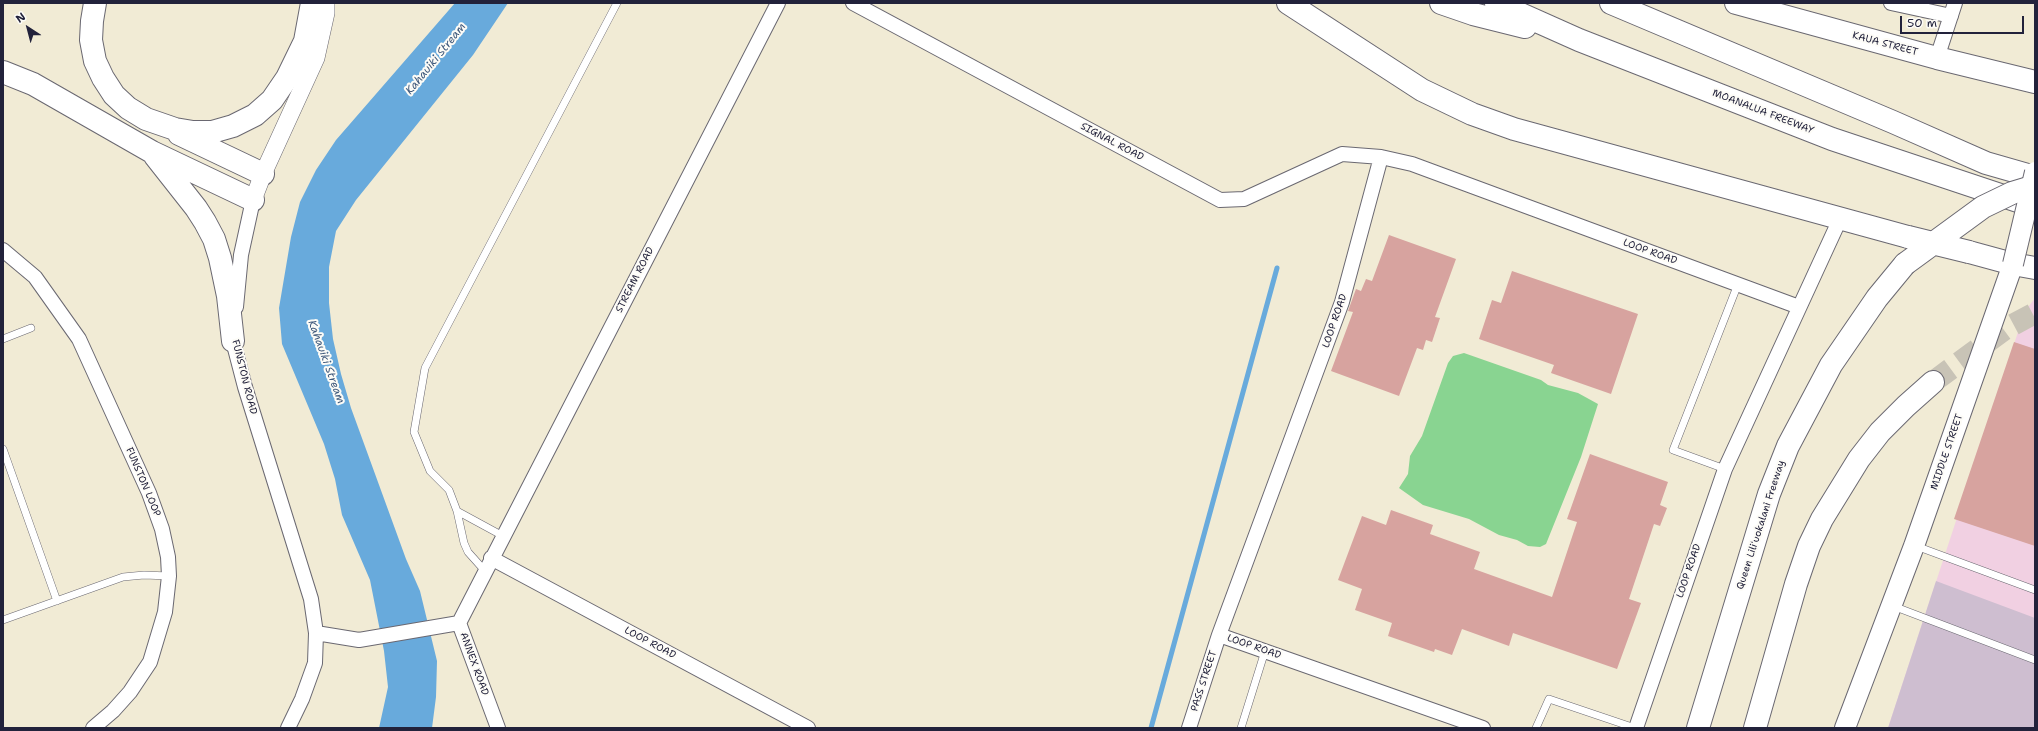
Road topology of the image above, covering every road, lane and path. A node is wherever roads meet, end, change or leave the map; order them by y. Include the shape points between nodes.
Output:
1 (95, 3) edge
2 (312, 3) edge
3 (326, 3) edge
4 (617, 3) edge
5 (778, 3) edge
6 (852, 3) edge
7 (1288, 3) edge
8 (1441, 3) edge
9 (1496, 3) edge
10 (1611, 3) edge
11 (1736, 3) edge
12 (1891, 3) edge
13 (1953, 9) edge
14 (1579, 40) junction
15 (1937, 58) junction
16 (3, 72) edge
17 (2035, 82) edge
18 (146, 119) junction
19 (152, 152) junction
20 (1381, 156) junction
21 (2035, 172) edge
22 (263, 174) junction
23 (2035, 177) edge
24 (2035, 186) edge
25 (253, 200) junction
26 (2035, 207) edge
27 (1840, 219) junction
28 (3, 250) edge
29 (2013, 264) junction
30 (2035, 268) edge
31 (1738, 284) junction
32 (1799, 307) junction
33 (31, 328) dead end
34 (3, 338) edge
35 (233, 341) junction
36 (1933, 382) tunnel mouth
37 (3, 450) edge
38 (1724, 469) junction
39 (457, 512) junction
40 (503, 536) junction
41 (1914, 546) junction
42 (492, 558) junction
43 (485, 571) junction
44 (169, 576) junction
45 (2035, 590) edge
46 (57, 601) junction
47 (1891, 605) junction
48 (3, 620) edge
49 (458, 623) junction
50 (316, 633) junction
51 (1219, 635) junction
52 (1265, 651) junction
53 (2035, 660) edge
54 (93, 728) edge
55 (288, 728) edge
56 (498, 728) edge
57 (808, 728) edge
58 (1189, 728) edge
59 (1241, 728) edge
60 (1483, 728) edge
61 (1536, 728) edge
62 (1635, 728) edge
63 (1698, 728) edge
64 (1755, 728) edge
65 (1845, 728) edge

1 - 18 main road via 91,40 102,78 114,95
2 - 18 main road via 305,41 287,78 272,100 255,115 233,126 212,132 175,129
3 - 22 street, FUNSTON ROAD via 316,58
4 - 39 lane via 425,368 414,432 430,471 446,485
5 - 40 street, STREAM ROAD
6 - 20 street, SIGNAL ROAD via 1220,200 1244,199 1342,154
7 - 27 main road via 1422,90 1472,114 1514,129
8 - 14 main road via 1473,14
9 - 14 main road, MOANALUA FREEWAY
10 - 23 main road via 1986,163
11 - 15 main road, KAUA STREET
12 - 13 street
13 - 15 street
14 - 26 main road, MOANALUA FREEWAY via 1832,139
15 - 17 main road, KAUA STREET
16 - 19 main road via 33,84
18 - 22 main road
19 - 25 main road
19 - 35 main road via 196,208 214,240 228,296
20 - 31 street, LOOP ROAD via 1412,164
20 - 51 street, LOOP ROAD via 1342,302
21 - 29 main road, MIDDLE STREET, bridge
22 - 25 street, FUNSTON ROAD
24 - 63 main road, Queen Liliʻuokalani Freeway, bridge via 2012,193 1983,207 1906,264 1877,298 1831,365 1788,446 1769,494
25 - 35 street, FUNSTON ROAD via 241,255
27 - 29 main road, bridge
27 - 32 street, LOOP ROAD
28 - 44 street, FUNSTON LOOP via 35,278 79,339 158,517 168,557
29 - 30 main road
29 - 41 main road, MIDDLE STREET
31 - 32 street, LOOP ROAD
31 - 38 lane via 1673,450
32 - 38 street, LOOP ROAD
33 - 34 lane
35 - 50 street, FUNSTON ROAD via 311,599
36 - 64 main road via 1880,432 1859,459 1822,519 1809,546 1796,584
37 - 46 lane
38 - 62 street, LOOP ROAD
39 - 40 lane
39 - 43 lane via 468,552
40 - 42 street, STREAM ROAD
41 - 45 lane
41 - 47 main road, MIDDLE STREET
42 - 43 street, ANNEX ROAD
42 - 57 street, LOOP ROAD
43 - 49 street, ANNEX ROAD
44 - 46 lane via 123,577
44 - 54 street, FUNSTON LOOP via 165,612 150,662 113,711
46 - 48 lane
47 - 53 lane
47 - 65 main road, MIDDLE STREET
49 - 50 street via 365,639
49 - 56 street, ANNEX ROAD
50 - 55 street, FUNSTON ROAD via 315,663
51 - 52 street, LOOP ROAD
51 - 58 street, PASS STREET
52 - 59 lane
52 - 60 street, LOOP ROAD
61 - 62 lane via 1548,699

